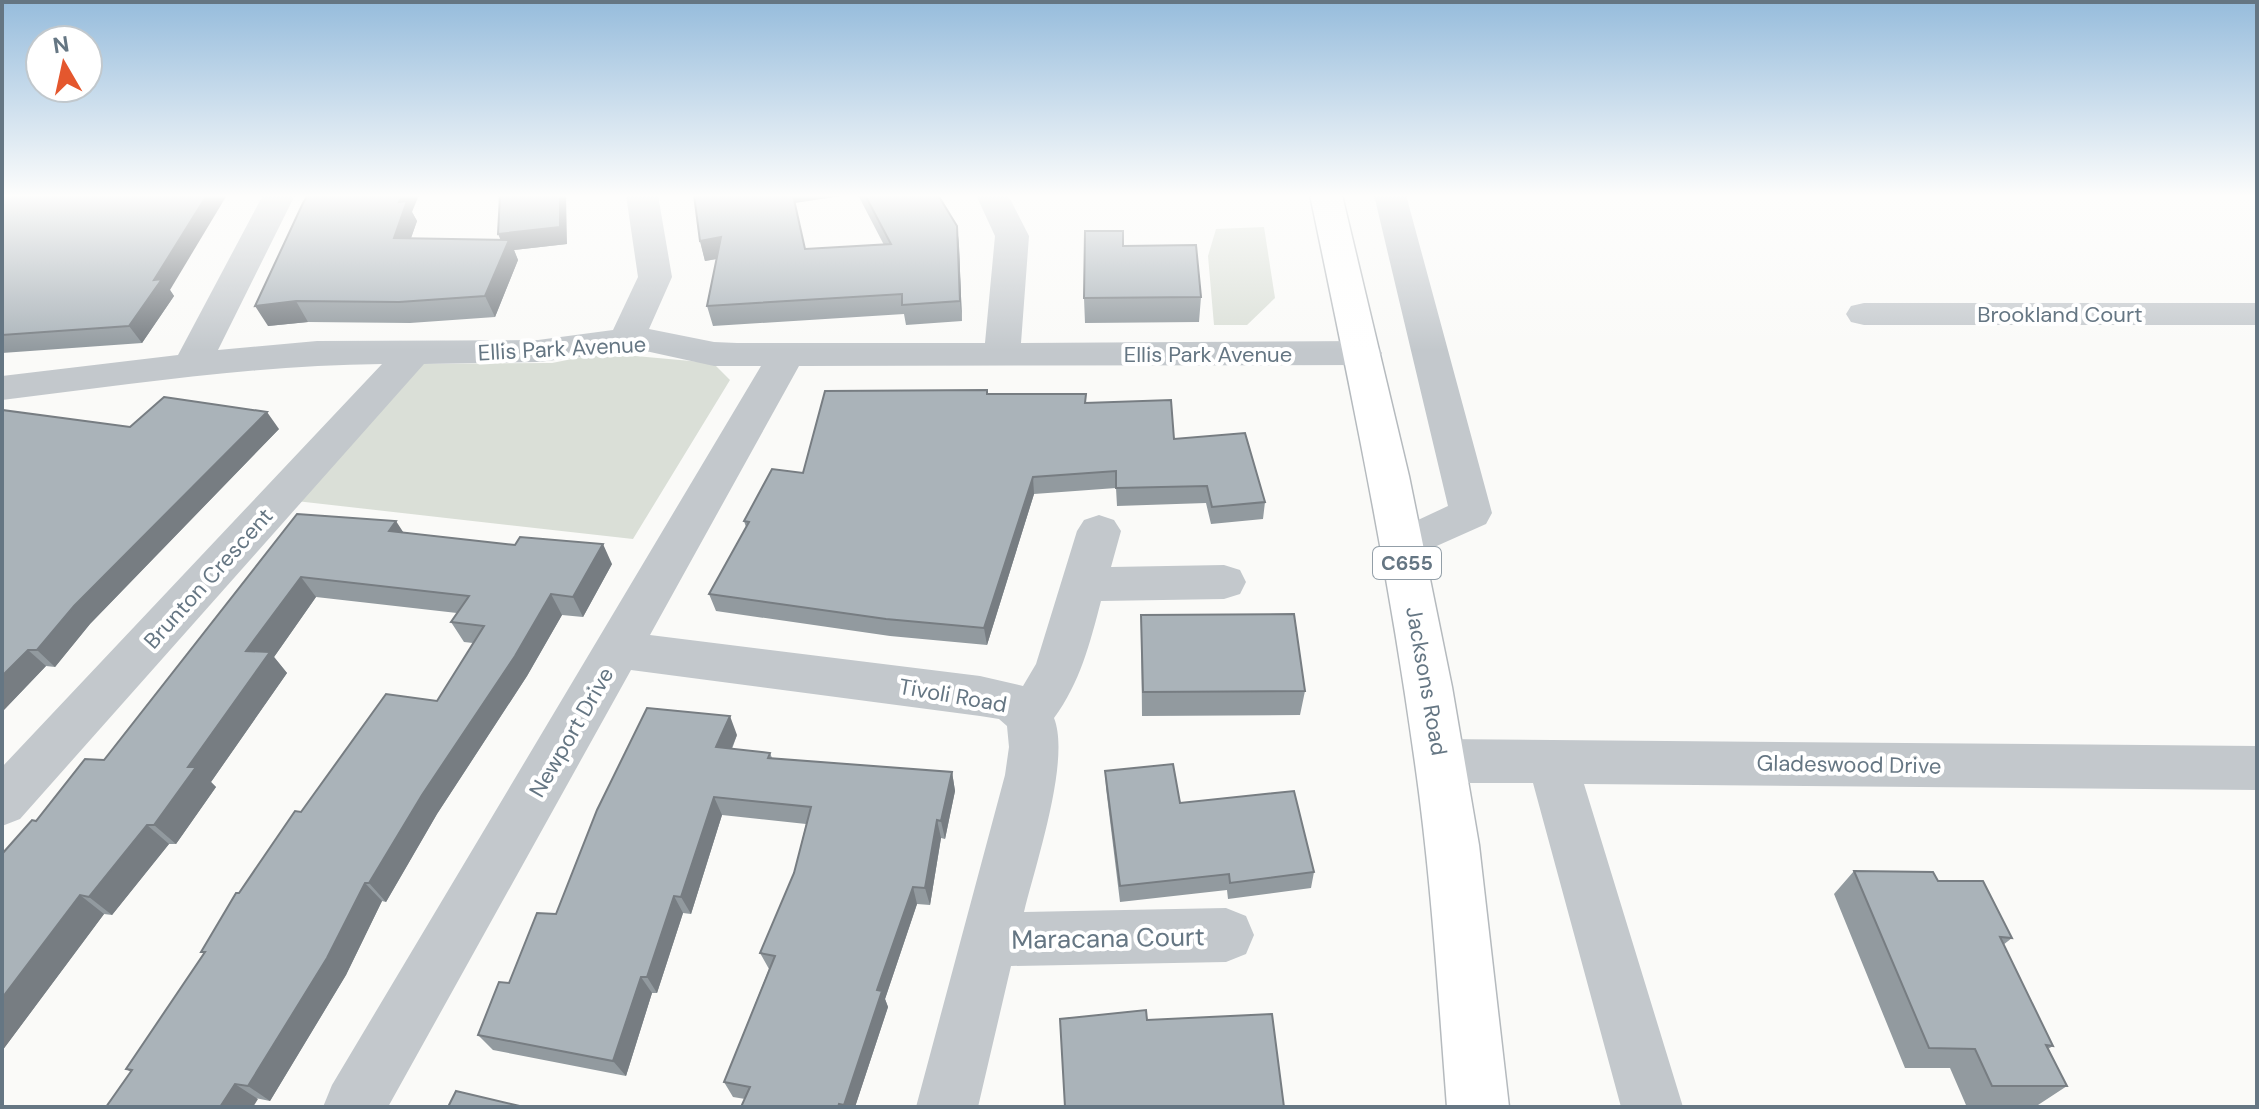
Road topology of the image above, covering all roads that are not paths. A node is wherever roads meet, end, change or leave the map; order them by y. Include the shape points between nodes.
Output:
1 (252, 247) edge
2 (650, 247) edge
3 (1011, 247) edge
4 (1338, 247) edge
5 (1403, 247) edge
6 (1864, 314) dead end
7 (2257, 314) edge
8 (626, 340) junction
9 (413, 353) junction
10 (1363, 353) junction
11 (1002, 355) junction
12 (786, 356) junction
13 (192, 364) junction
14 (2, 388) edge
15 (1099, 531) dead end
16 (1403, 545) junction
17 (1224, 582) dead end
18 (1084, 584) junction
19 (618, 650) junction
20 (1027, 717) junction
21 (1440, 761) junction
22 (1552, 761) junction
23 (2257, 768) edge
24 (2, 803) edge
25 (1226, 935) dead end
26 (1462, 935) junction
27 (989, 940) junction
28 (354, 1107) edge
29 (947, 1107) edge
30 (1478, 1107) edge
31 (1504, 1107) edge
32 (1652, 1107) edge

1 - 13 street
2 - 8 street via 655,277
3 - 11 street
4 - 10 main road, Jacksons Road / C655
5 - 16 street via 1471,513
6 - 7 street, Brookland Court
8 - 9 street, Ellis Park Avenue via 538,351
8 - 12 street, Ellis Park Avenue via 714,354
9 - 13 street, Ellis Park Avenue via 317,353
9 - 24 street, Brunton Crescent
10 - 11 street, Ellis Park Avenue
10 - 16 main road, Jacksons Road / C655
11 - 12 street, Ellis Park Avenue
12 - 19 street, Newport Drive
13 - 14 street, Ellis Park Avenue
15 - 18 street
16 - 21 main road, Jacksons Road / C655
17 - 18 street
18 - 20 street via 1060,664
19 - 20 street, Tivoli Road via 980,696 1017,705
19 - 28 street, Newport Drive
20 - 27 street, Tivoli Road via 1036,741 1033,764
21 - 22 street, Gladeswood Drive
21 - 26 main road, Jacksons Road / C655
22 - 23 street, Gladeswood Drive
22 - 32 street
25 - 27 street, Maracana Court
26 - 30 main road, Jacksons Road / C655
26 - 31 main road, Jacksons Road / C655
27 - 29 street, Tivoli Road

